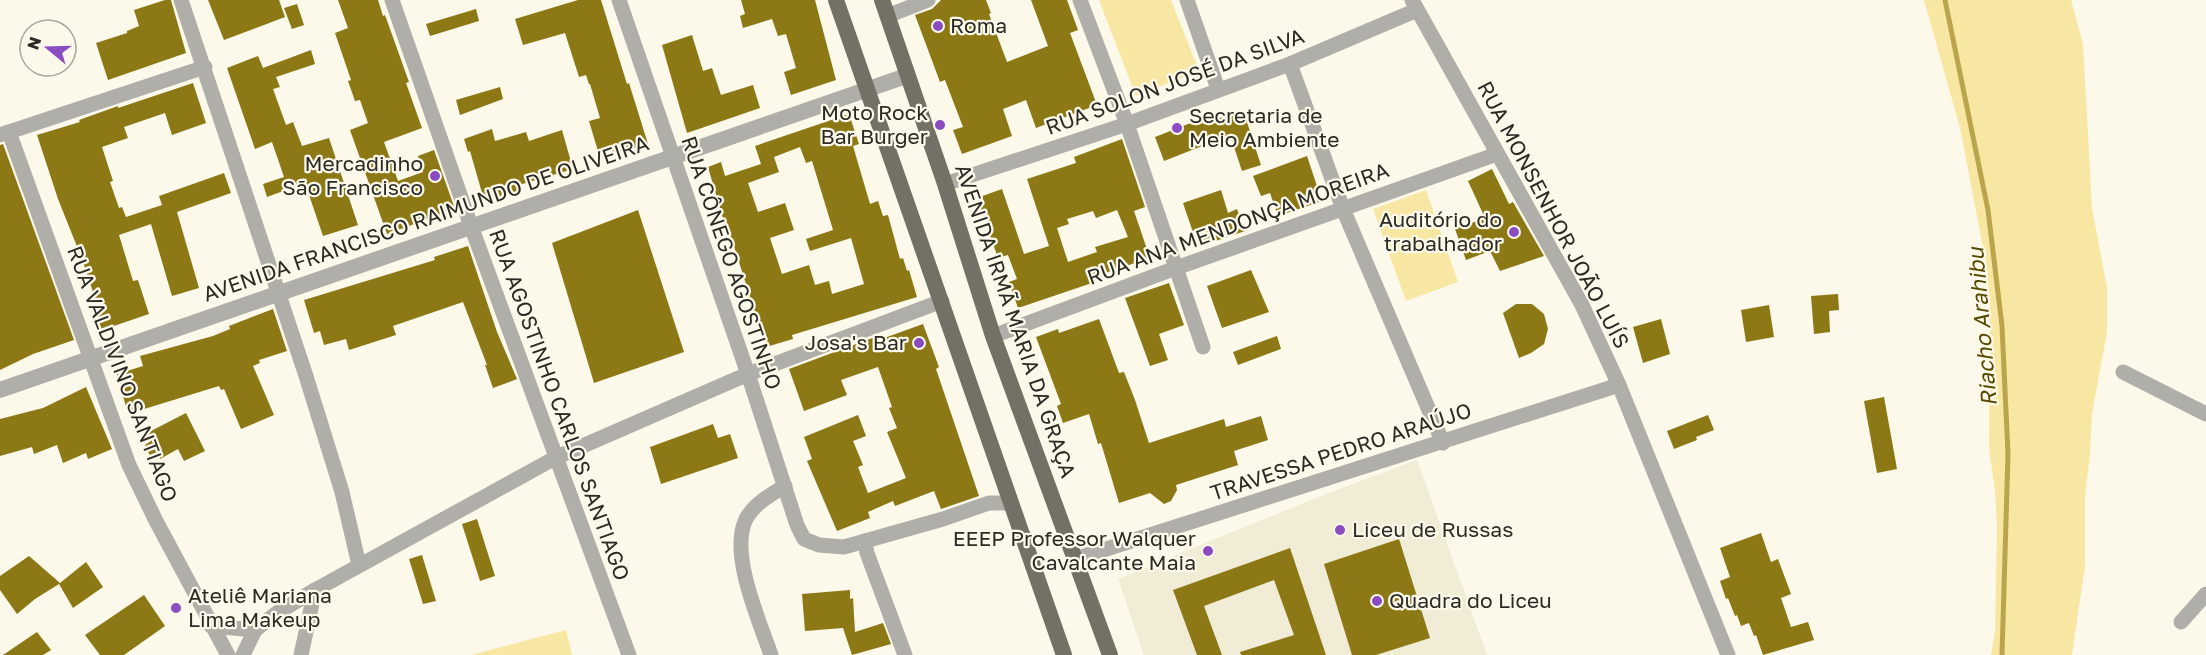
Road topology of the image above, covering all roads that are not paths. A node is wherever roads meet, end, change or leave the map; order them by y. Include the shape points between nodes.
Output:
1 (181, 0) edge
2 (392, 0) edge
3 (619, 0) edge
4 (836, 0) edge
5 (928, 0) edge
6 (1080, 0) edge
7 (1187, 0) edge
8 (1415, 5) edge
9 (884, 8) edge
10 (1290, 64) junction
11 (204, 67) junction
12 (906, 76) junction
13 (1218, 89) junction
14 (867, 90) junction
15 (1127, 124) junction
16 (5, 134) edge
17 (1497, 154) junction
18 (673, 157) junction
19 (945, 184) junction
20 (1343, 209) junction
21 (471, 226) junction
22 (1176, 268) junction
23 (280, 294) junction
24 (942, 301) junction
25 (993, 336) junction
26 (1203, 347) dead end
27 (92, 359) junction
28 (2123, 372) dead end
29 (748, 374) junction
30 (1619, 385) junction
31 (0, 390) edge
32 (2206, 414) edge
33 (1443, 443) junction
34 (555, 459) junction
35 (785, 486) junction
36 (1011, 503) junction
37 (865, 541) junction
38 (1075, 559) junction
39 (359, 565) junction
40 (315, 590) junction
41 (2206, 594) edge
42 (2181, 622) dead end
43 (211, 626) junction
44 (255, 630) junction
45 (228, 655) edge
46 (243, 655) edge
47 (301, 655) edge
48 (629, 655) edge
49 (771, 655) edge
50 (905, 655) edge
51 (1064, 655) edge
52 (1110, 655) edge
53 (1728, 655) edge

1 - 11 street
2 - 21 street, RUA AGOSTINHO CARLOS SANTIAGO
3 - 18 street, RUA CÔNEGO AGOSTINHO
4 - 14 main road
5 - 9 street
6 - 15 street
7 - 13 street
8 - 10 street, RUA SOLON JOSÉ DA SILVA
8 - 17 street, RUA MONSENHOR JOÃO LUÍS
9 - 12 main road, AVENIDA IRMÃ MARIA DA GRAÇA
10 - 13 street, RUA SOLON JOSÉ DA SILVA
10 - 20 street
11 - 16 street
11 - 23 street
12 - 14 street, AVENIDA FRANCISCO RAIMUNDO DE OLIVEIRA
12 - 19 main road, AVENIDA IRMÃ MARIA DA GRAÇA
13 - 15 street, RUA SOLON JOSÉ DA SILVA
14 - 18 street, AVENIDA FRANCISCO RAIMUNDO DE OLIVEIRA
14 - 24 main road
15 - 19 street, RUA SOLON JOSÉ DA SILVA
15 - 22 street
16 - 27 street, RUA VALDIVINO SANTIAGO
17 - 20 street, RUA ANA MENDONÇA MOREIRA
17 - 30 street, RUA MONSENHOR JOÃO LUÍS via 1582,305
18 - 21 street, AVENIDA FRANCISCO RAIMUNDO DE OLIVEIRA
18 - 29 street, RUA CÔNEGO AGOSTINHO
19 - 25 main road, AVENIDA IRMÃ MARIA DA GRAÇA
20 - 22 street, RUA ANA MENDONÇA MOREIRA
20 - 33 street
21 - 23 street, AVENIDA FRANCISCO RAIMUNDO DE OLIVEIRA
21 - 34 street, RUA AGOSTINHO CARLOS SANTIAGO
22 - 25 street, RUA ANA MENDONÇA MOREIRA
22 - 26 street
23 - 27 street, AVENIDA FRANCISCO RAIMUNDO DE OLIVEIRA
23 - 39 street via 342,492
24 - 29 street
24 - 36 main road
25 - 38 main road, AVENIDA IRMÃ MARIA DA GRAÇA
27 - 31 street, AVENIDA FRANCISCO RAIMUNDO DE OLIVEIRA
27 - 43 street, RUA VALDIVINO SANTIAGO via 129,465
28 - 32 street
29 - 34 street
29 - 35 street, RUA CÔNEGO AGOSTINHO
30 - 33 street, TRAVESSA PEDRO ARAÚJO
30 - 53 street, RUA MONSENHOR JOÃO LUÍS
33 - 38 street, TRAVESSA PEDRO ARAÚJO
34 - 39 street
34 - 48 street, RUA AGOSTINHO CARLOS SANTIAGO
35 - 37 street, RUA CÔNEGO AGOSTINHO via 804,539 844,547
35 - 49 street via 758,503 746,520 741,539 742,567
36 - 37 street via 989,503
36 - 51 main road
37 - 50 street
38 - 52 main road, AVENIDA IRMÃ MARIA DA GRAÇA
39 - 40 street
40 - 44 street
40 - 47 street
41 - 42 street
43 - 44 street
43 - 45 street, RUA VALDIVINO SANTIAGO
44 - 46 street

